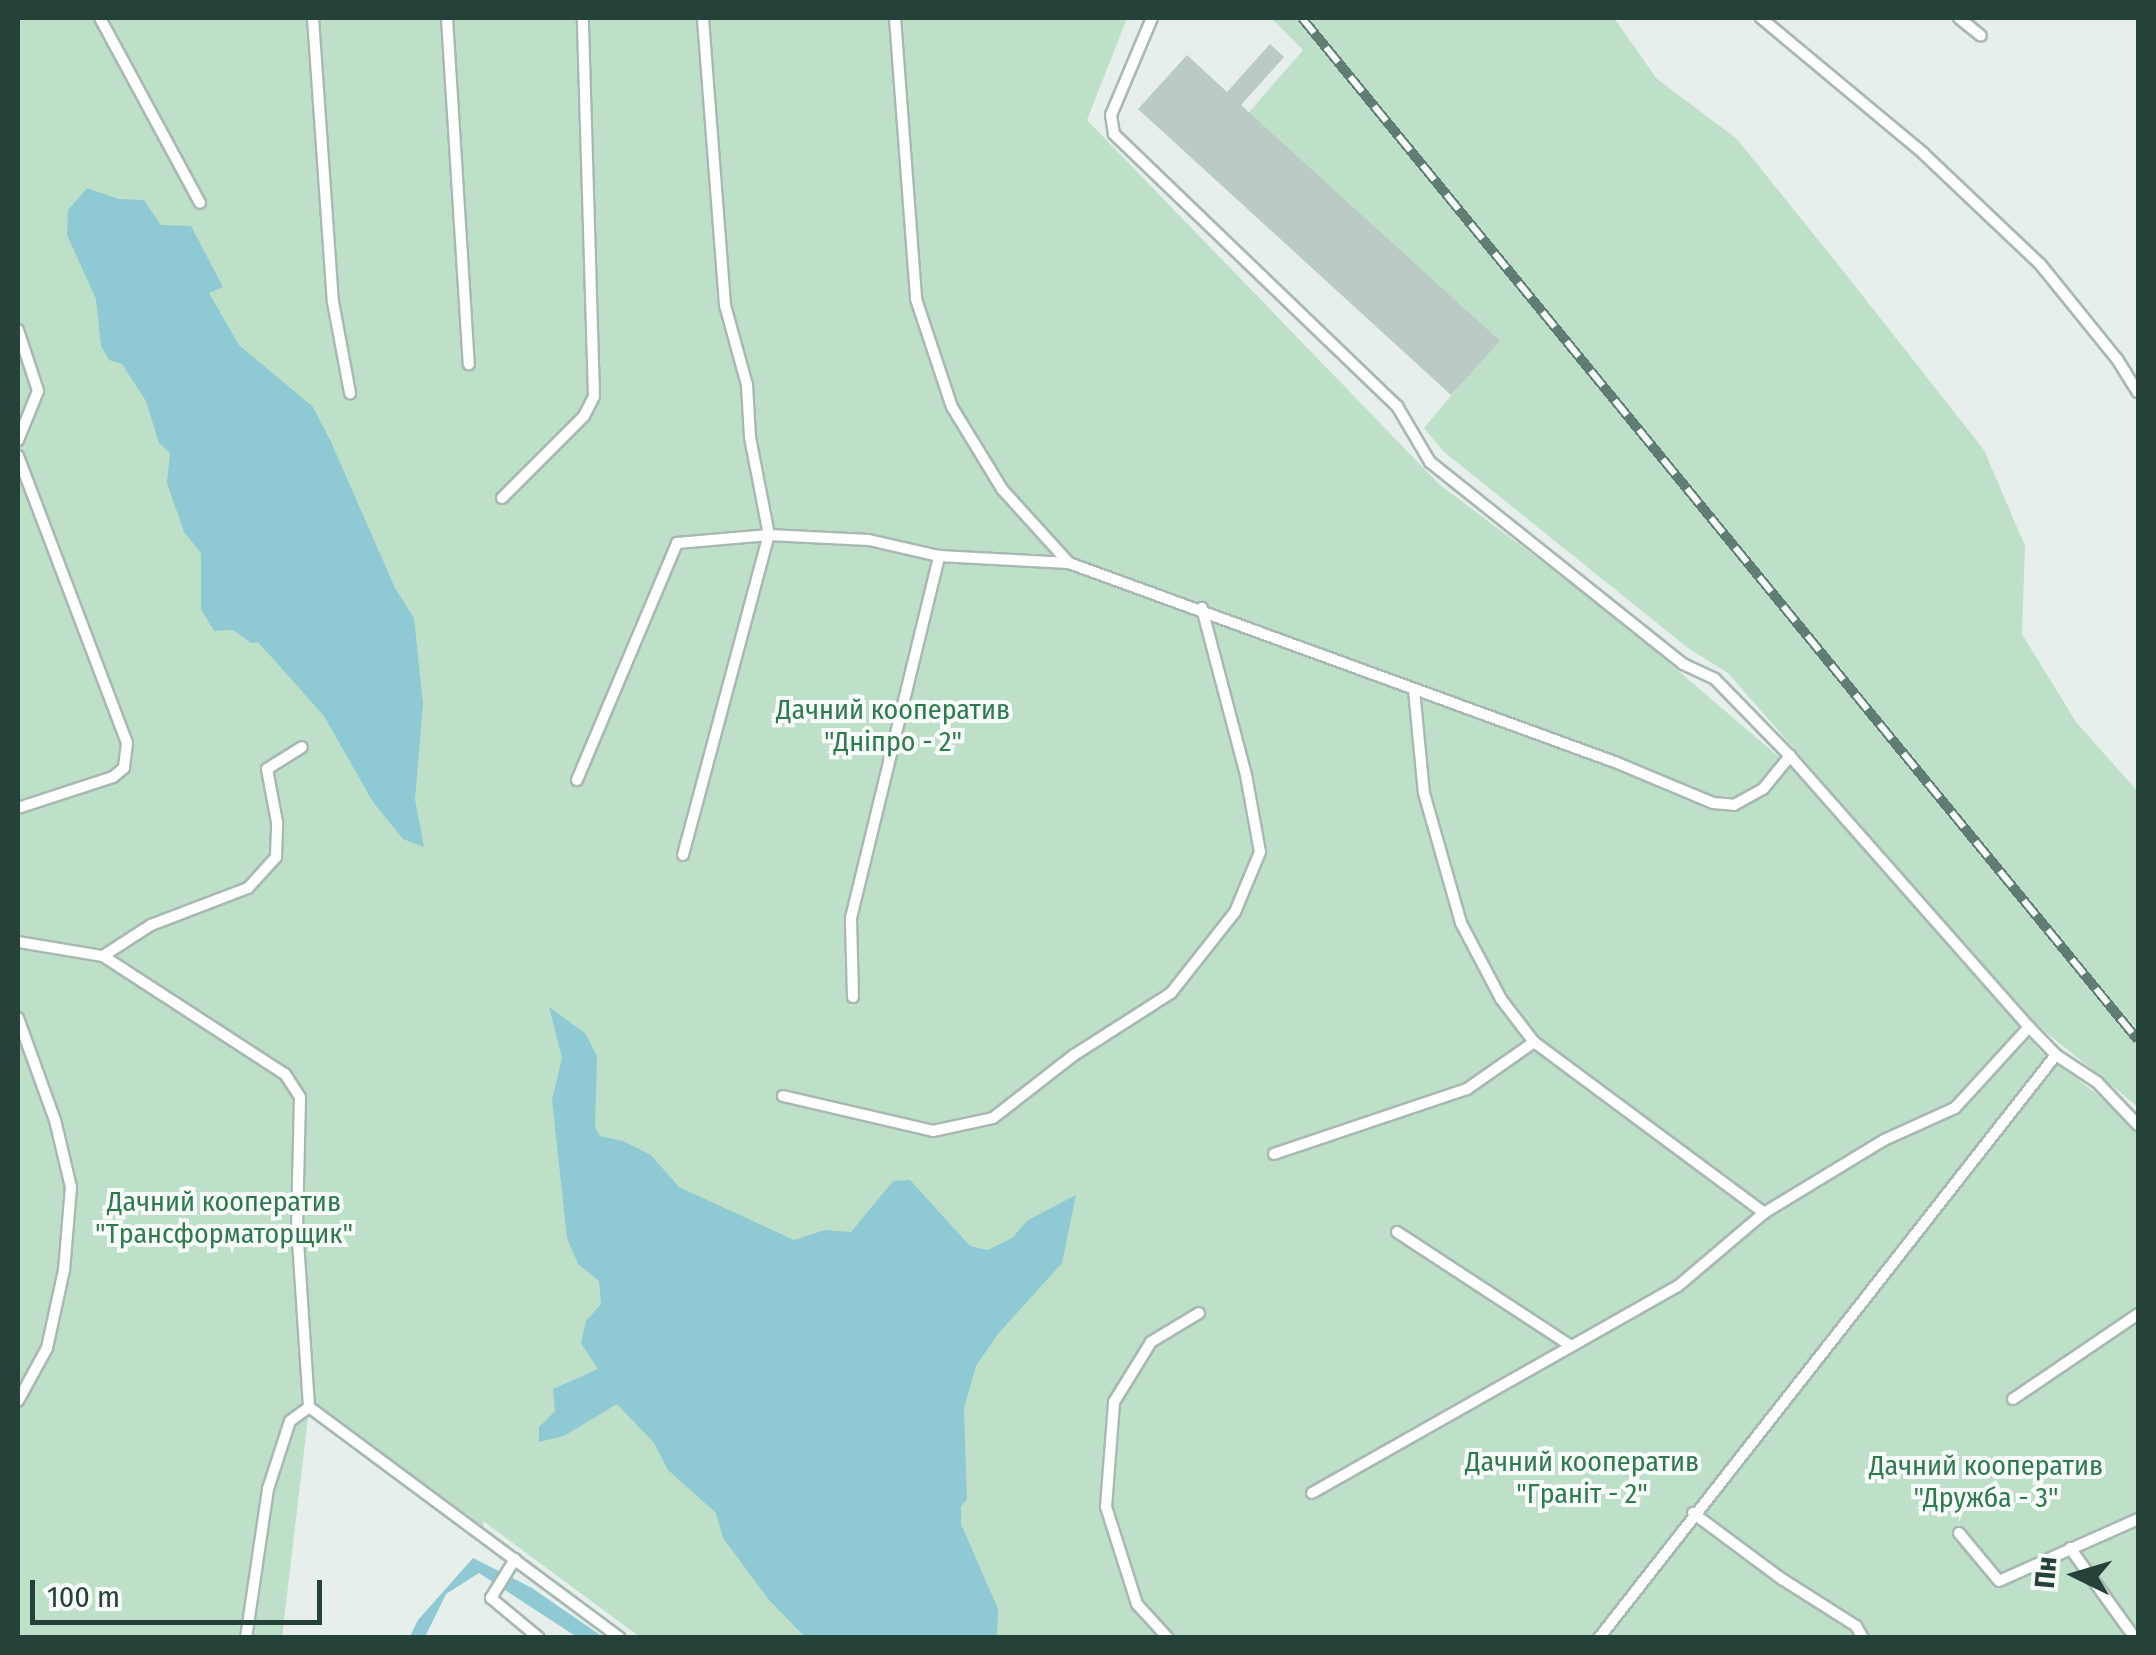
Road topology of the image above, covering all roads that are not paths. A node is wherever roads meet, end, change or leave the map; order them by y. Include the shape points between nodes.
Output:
1 (100, 18) edge
2 (313, 18) edge
3 (447, 18) edge
4 (583, 18) edge
5 (703, 18) edge
6 (895, 18) edge
7 (1152, 18) edge
8 (1761, 18) edge
9 (1959, 18) edge
10 (1981, 36) dead end
11 (200, 203) dead end
12 (18, 330) edge
13 (470, 364) dead end
14 (2138, 392) edge
15 (350, 393) dead end
16 (18, 440) edge
17 (18, 456) edge
18 (502, 498) dead end
19 (770, 534) junction
20 (939, 556) junction
21 (1069, 564) junction
22 (1202, 608) junction
23 (1414, 690) junction
24 (302, 747) dead end
25 (1790, 756) junction
26 (576, 780) dead end
27 (18, 808) edge
28 (684, 856) dead end
29 (18, 942) edge
30 (102, 956) junction
31 (853, 997) dead end
32 (18, 1018) edge
33 (2028, 1027) junction
34 (1534, 1042) junction
35 (2056, 1055) junction
36 (782, 1096) dead end
37 (2138, 1125) edge
38 (1274, 1154) dead end
39 (1764, 1213) junction
40 (1398, 1232) dead end
41 (1199, 1313) dead end
42 (2138, 1314) edge
43 (1570, 1346) junction
44 (2013, 1399) dead end
45 (18, 1401) edge
46 (309, 1408) junction
47 (1312, 1493) dead end
48 (1693, 1513) junction
49 (2138, 1519) edge
50 (1959, 1534) dead end
51 (2070, 1548) junction
52 (515, 1559) junction
53 (1603, 1636) edge
54 (246, 1638) edge
55 (539, 1638) edge
56 (620, 1638) edge
57 (1168, 1638) edge
58 (1863, 1638) edge
59 (2135, 1638) edge

1 - 11 lane
2 - 15 lane via 331,284
3 - 13 lane
4 - 18 lane via 594,396 584,416
5 - 19 lane via 724,305 747,384 750,438
6 - 21 lane via 916,299 952,407 1002,489
7 - 25 lane via 1111,115 1114,134 1397,406 1430,462 1683,664 1715,678
8 - 14 lane via 1924,154 2040,264
9 - 10 lane
12 - 16 lane via 38,391
17 - 27 lane via 127,742 124,768 113,778
19 - 20 lane via 869,540
19 - 26 lane via 677,544
19 - 28 lane
20 - 21 lane
20 - 31 lane via 852,918
21 - 22 lane
22 - 23 lane
22 - 36 lane via 1260,852 1235,912 1172,993 1074,1055 993,1118 933,1130
23 - 25 lane via 1714,803 1734,805 1763,789
23 - 34 lane via 1424,794 1461,924 1501,1000
24 - 30 lane via 266,768 276,856 248,888 152,925
25 - 33 lane
29 - 30 lane
30 - 46 lane via 285,1074 300,1098 296,1226
32 - 45 lane via 71,1187 64,1270 47,1348
33 - 35 lane
33 - 39 lane via 1955,1108 1884,1140
34 - 38 lane via 1467,1088
34 - 39 lane
35 - 37 lane via 2097,1082
35 - 48 lane
39 - 43 lane via 1678,1286
40 - 43 lane
41 - 57 lane via 1151,1342 1114,1402 1106,1508 1136,1604
42 - 44 lane
43 - 47 lane
46 - 52 lane
46 - 54 lane via 290,1421 268,1489
48 - 53 lane
48 - 58 lane via 1856,1626
49 - 51 lane
50 - 51 lane via 1999,1581
51 - 59 lane
52 - 55 lane via 491,1598
52 - 56 lane

